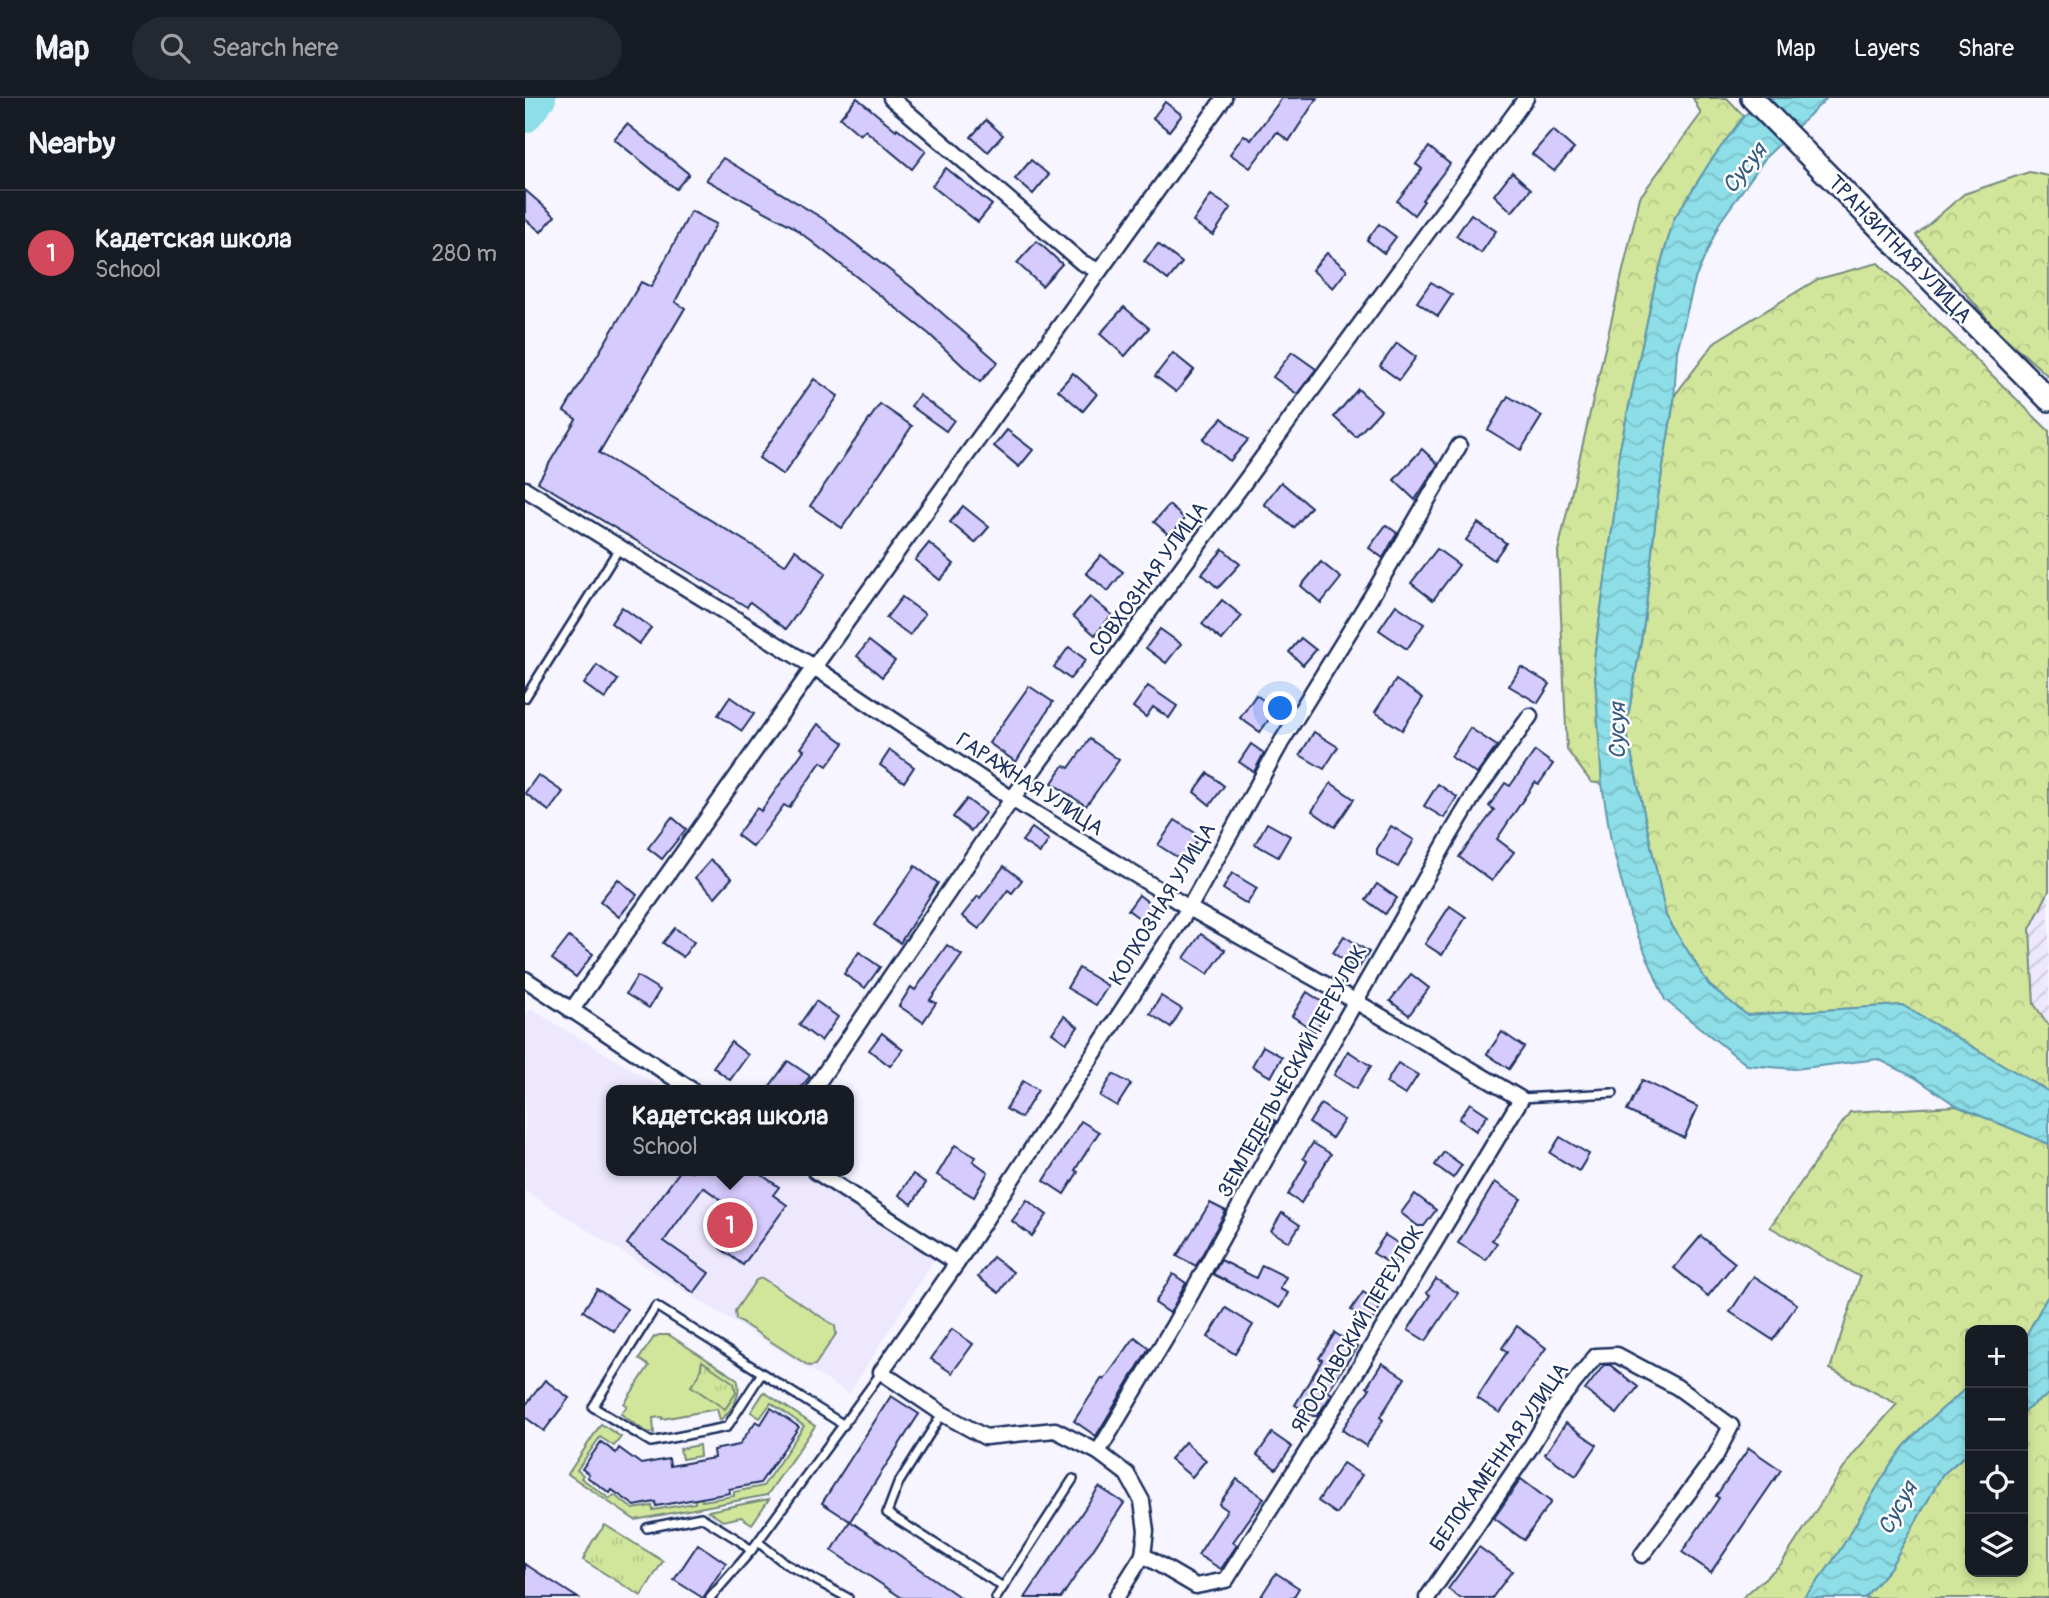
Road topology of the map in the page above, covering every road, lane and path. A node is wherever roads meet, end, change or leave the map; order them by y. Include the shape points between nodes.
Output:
1 (891, 98) edge
2 (1224, 98) edge
3 (1526, 98) edge
4 (1752, 98) edge
5 (1099, 271) junction
6 (2049, 400) edge
7 (1459, 446) dead end
8 (525, 489) edge
9 (620, 547) junction
10 (814, 667) junction
11 (525, 698) edge
12 (1530, 716) dead end
13 (1012, 799) junction
14 (1189, 908) junction
15 (526, 983) edge
16 (1355, 1001) junction
17 (571, 1011) junction
18 (684, 1085) edge
19 (816, 1085) edge
20 (1613, 1093) dead end
21 (1521, 1098) junction
22 (823, 1176) edge
23 (957, 1263) junction
24 (881, 1372) junction
25 (762, 1373) junction
26 (943, 1413) junction
27 (844, 1425) junction
28 (1098, 1452) junction
29 (1073, 1479) dead end
30 (647, 1528) dead end
31 (758, 1542) junction
32 (751, 1552) junction
33 (1143, 1555) junction
34 (1642, 1555) dead end
35 (1003, 1587) junction
36 (711, 1598) edge
37 (848, 1598) edge
38 (996, 1598) edge
39 (1116, 1598) edge
40 (1427, 1598) edge

1 - 5 street via 1081,262
2 - 5 street
3 - 13 street, СОВХОЗНАЯ УЛИЦА
4 - 6 main road, ТРАНЗИТНАЯ УЛИЦА
5 - 10 street
7 - 14 street, КОЛХОЗНАЯ УЛИЦА via 1282,741
8 - 9 street, ГАРАЖНАЯ УЛИЦА
9 - 10 street, ГАРАЖНАЯ УЛИЦА
9 - 11 lane
10 - 13 street, ГАРАЖНАЯ УЛИЦА
10 - 17 street
12 - 16 street, ЗЕМЛЕДЕЛЬЧЕСКИЙ ПЕРЕУЛОК via 1474,795
13 - 14 street, ГАРАЖНАЯ УЛИЦА
13 - 19 street, СОВХОЗНАЯ УЛИЦА
14 - 16 street, ГАРАЖНАЯ УЛИЦА
14 - 23 street, КОЛХОЗНАЯ УЛИЦА
15 - 17 street
16 - 21 street, ГАРАЖНАЯ УЛИЦА
16 - 28 street, ЗЕМЛЕДЕЛЬЧЕСКИЙ ПЕРЕУЛОК
17 - 18 street
20 - 21 lane
21 - 33 street, ЯРОСЛАВСКИЙ ПЕРЕУЛОК via 1226,1580 1196,1586
22 - 23 street
23 - 24 street, КОЛХОЗНАЯ УЛИЦА
24 - 26 street
24 - 27 lane
25 - 25 lane via 656,1306 593,1407 651,1442 727,1427
25 - 27 lane
26 - 28 street via 985,1437 1055,1430
26 - 35 lane via 898,1484 887,1513
27 - 31 lane
28 - 33 street via 1127,1474 1142,1501
29 - 35 lane
30 - 32 lane via 701,1517
31 - 32 lane
31 - 37 lane via 786,1564
32 - 36 lane
33 - 39 street
34 - 40 street, БЕЛОКАМЕННАЯ УЛИЦА via 1715,1457 1731,1426 1677,1387 1617,1355 1596,1356 1555,1406
35 - 38 lane

